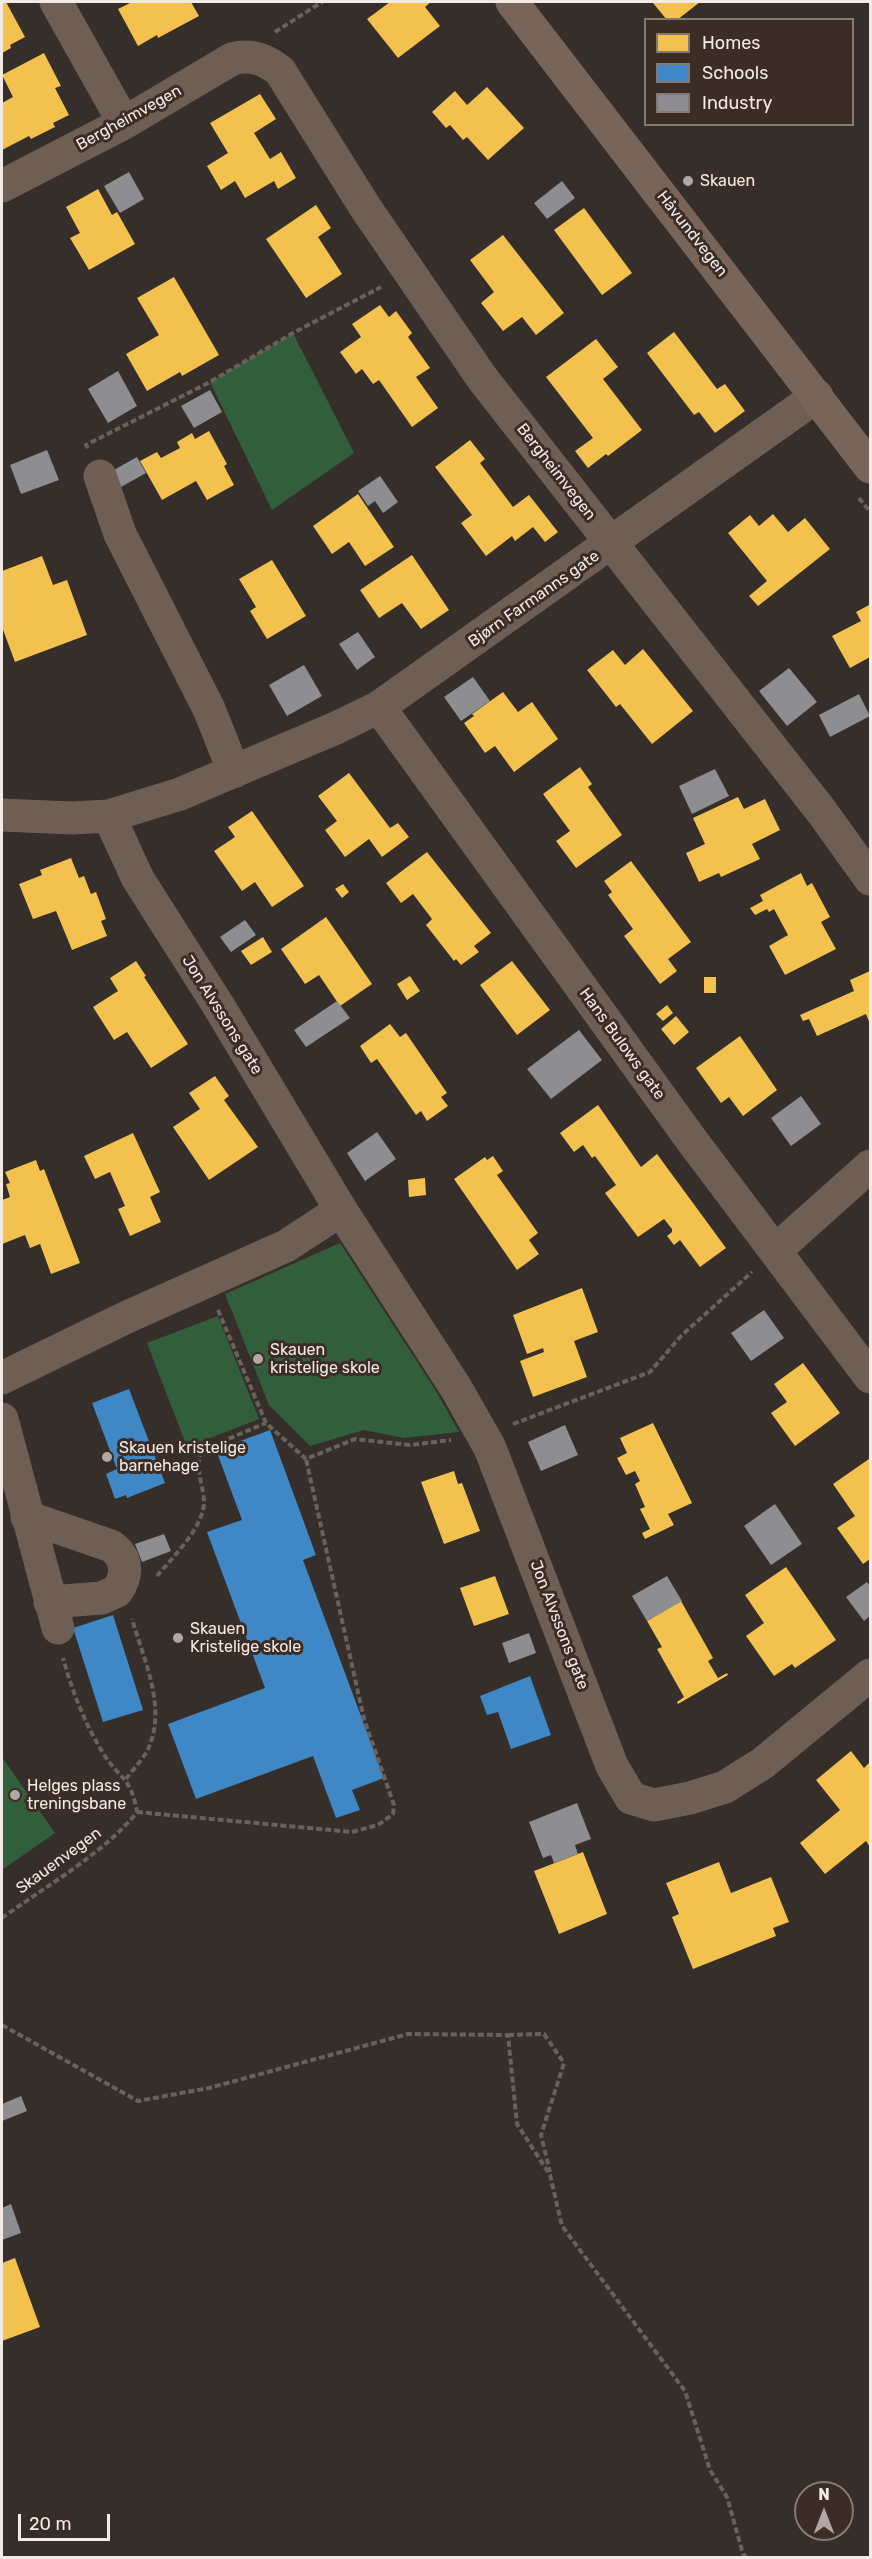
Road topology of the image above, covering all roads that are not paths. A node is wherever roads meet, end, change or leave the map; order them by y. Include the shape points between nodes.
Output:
1 (56, 2) edge
2 (512, 2) edge
3 (124, 123) junction
4 (2, 186) edge
5 (817, 396) junction
6 (870, 467) edge
7 (100, 476) road end
8 (612, 543) junction
9 (379, 707) junction
10 (234, 772) junction
11 (2, 815) edge
12 (109, 816) junction
13 (870, 879) edge
14 (870, 1166) edge
15 (341, 1210) junction
16 (776, 1250) junction
17 (870, 1377) edge
18 (2, 1378) edge
19 (2, 1419) edge
20 (27, 1517) junction
21 (870, 1675) edge

1 - 3 street
2 - 5 main road, Håvundvegen
3 - 4 street, Bergheimvegen
3 - 8 street, Bergheimvegen via 232,59 257,57 280,71 409,273 482,378
5 - 6 main road, Håvundvegen
5 - 8 street, Bjørn Farmanns gate
7 - 10 street via 120,534 209,709
8 - 9 street, Bjørn Farmanns gate
8 - 13 street, Bergheimvegen
9 - 10 street, Bjørn Farmanns gate
9 - 16 street, Hans Bulows gate via 690,1138
10 - 12 street, Bjørn Farmanns gate
11 - 12 street, Bjørn Farmanns gate via 72,819
12 - 15 street, Jon Alvssons gate via 138,879
14 - 16 street
15 - 18 street via 286,1246
15 - 21 street, Jon Alvssons gate via 456,1388 490,1448 612,1766 631,1798 654,1805 725,1787 763,1763
16 - 17 street, Hans Bulows gate
19 - 20 street
20 - 20 street via 54,1615 136,1584 126,1572 120,1552 111,1546

